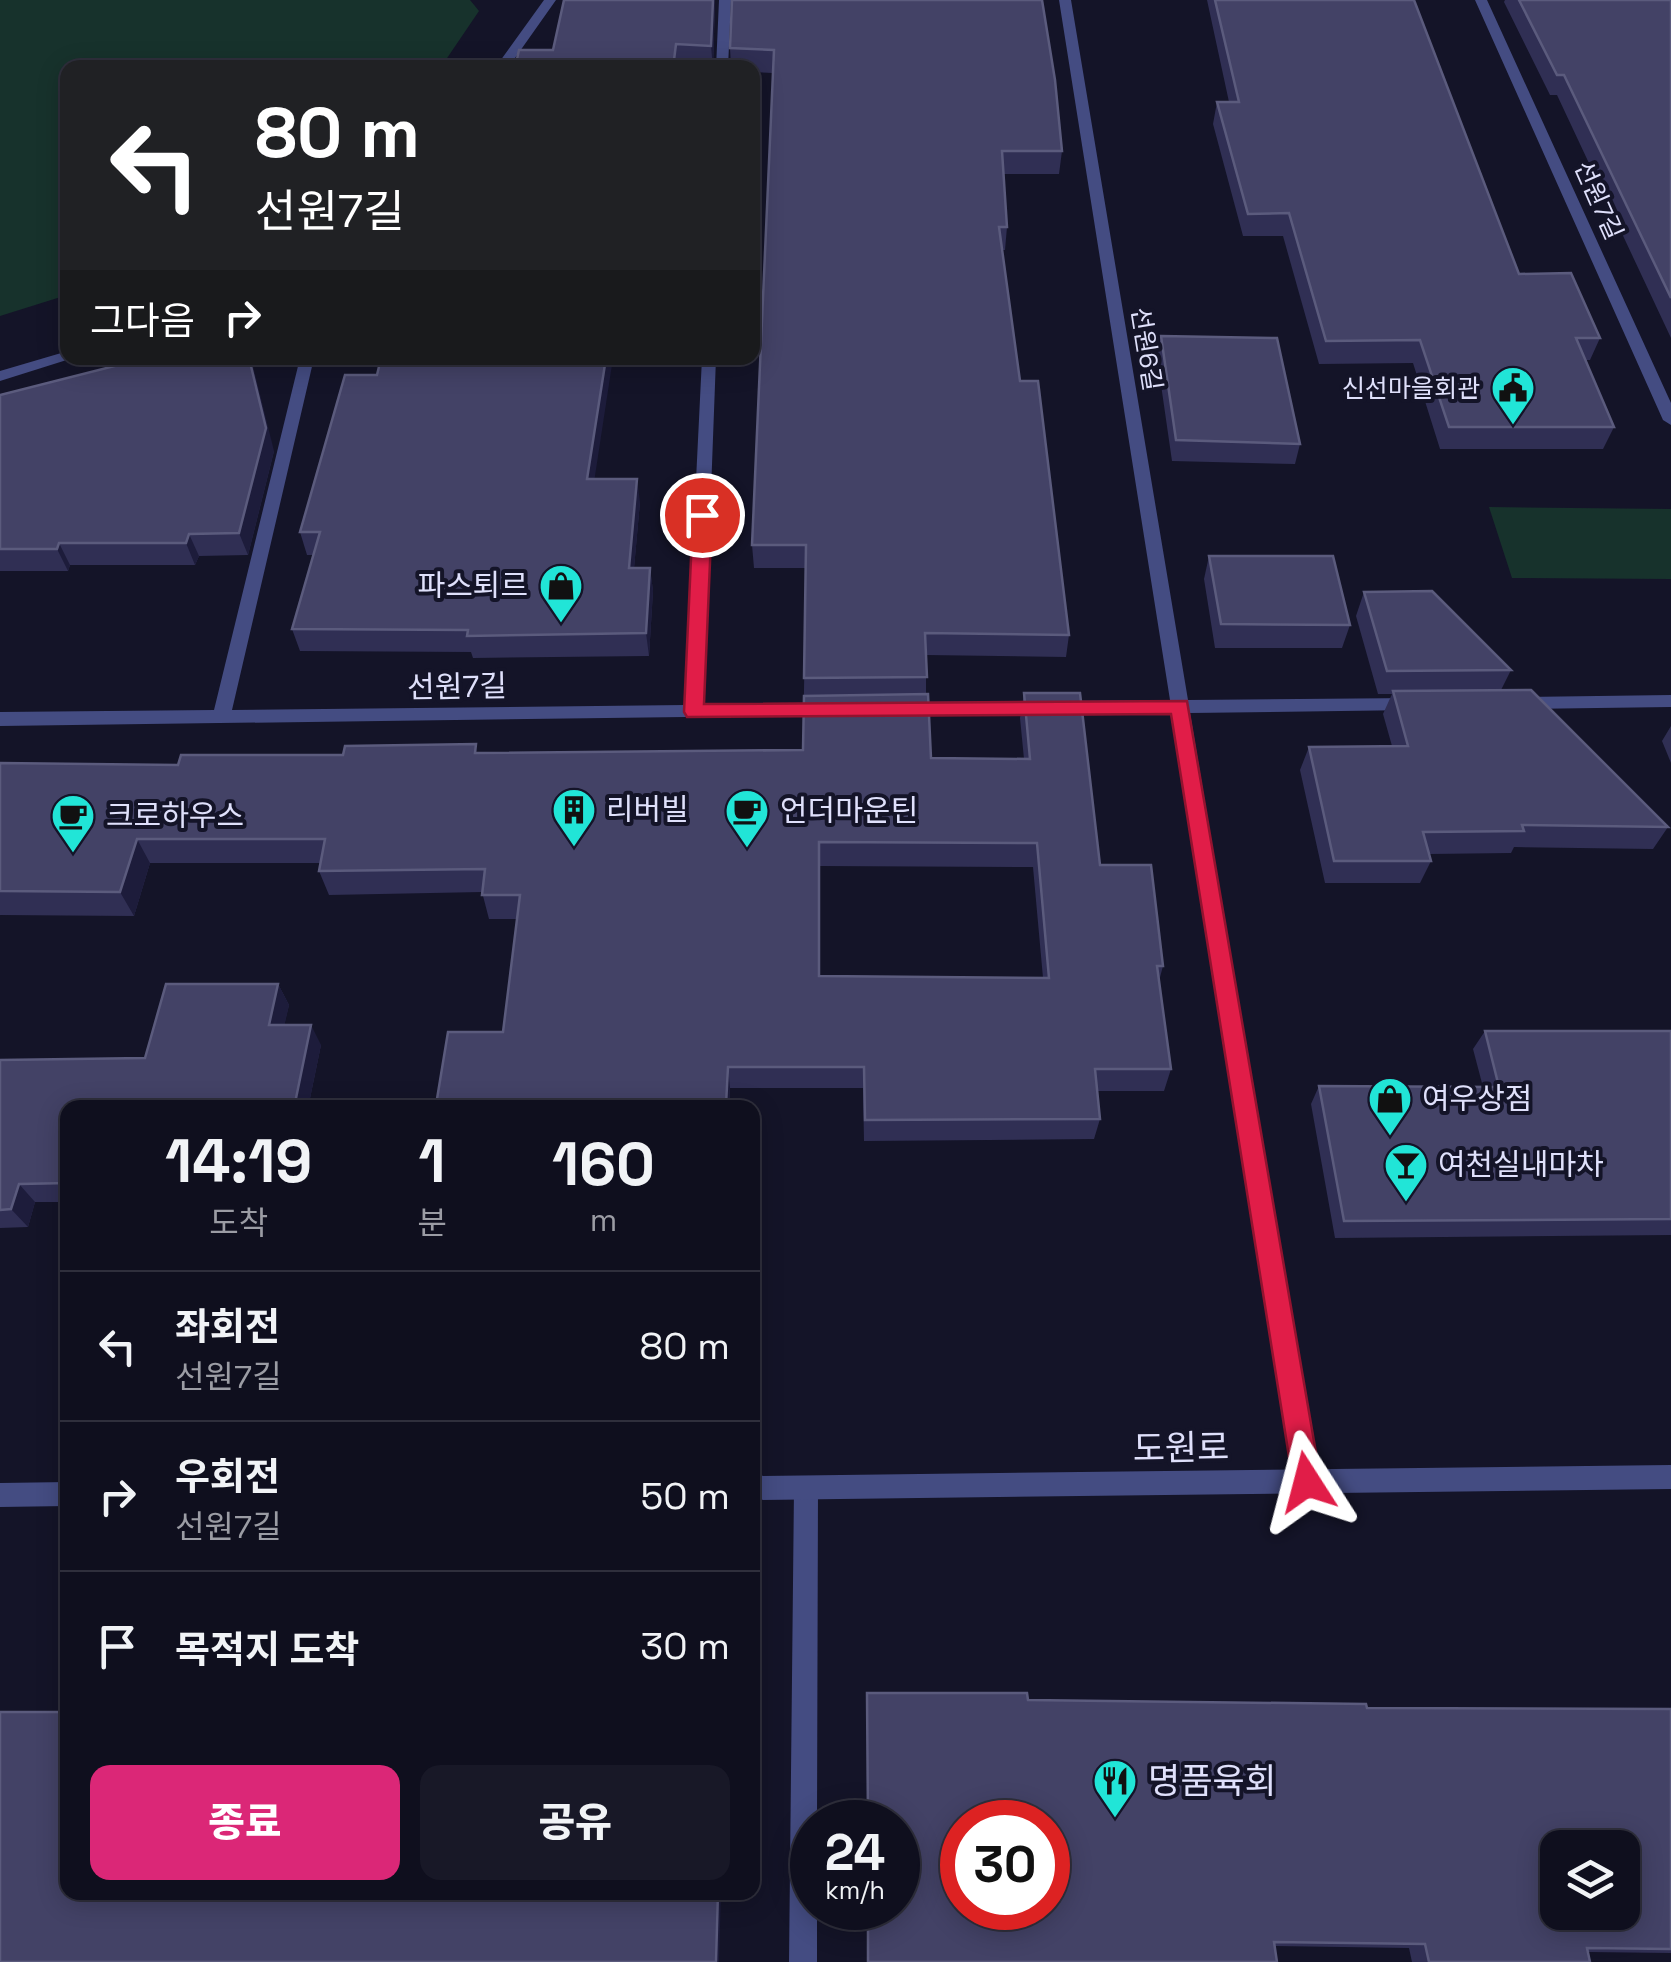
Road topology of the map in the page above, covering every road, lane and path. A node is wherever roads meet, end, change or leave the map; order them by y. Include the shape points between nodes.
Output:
1 (550, 0) edge
2 (725, 0) edge
3 (1065, 0) edge
4 (1481, 0) edge
5 (507, 60) edge
6 (722, 60) edge
7 (60, 358) edge
8 (305, 365) edge
9 (710, 365) edge
10 (0, 376) edge
11 (1671, 420) edge
12 (1671, 701) edge
13 (1494, 703) edge
14 (1435, 704) edge
15 (1180, 706) junction
16 (849, 710) edge
17 (888, 710) edge
18 (694, 712) junction
19 (221, 716) junction
20 (0, 719) edge
21 (1671, 1477) edge
22 (1307, 1482) junction
23 (760, 1488) edge
24 (806, 1488) junction
25 (60, 1494) edge
26 (0, 1495) edge
27 (803, 1962) edge

1 - 5 street
2 - 6 street
3 - 15 street, 선원6길
4 - 11 street, 선원7길
7 - 10 street
8 - 19 street
9 - 18 street
12 - 13 street
14 - 15 street
15 - 17 street
15 - 22 street, 선원6길
16 - 18 street, 선원7길
18 - 19 street, 선원7길
19 - 20 street, 선원7길
21 - 22 street, 도원로
22 - 24 street, 도원로
23 - 24 street, 도원로
24 - 27 street
25 - 26 street

